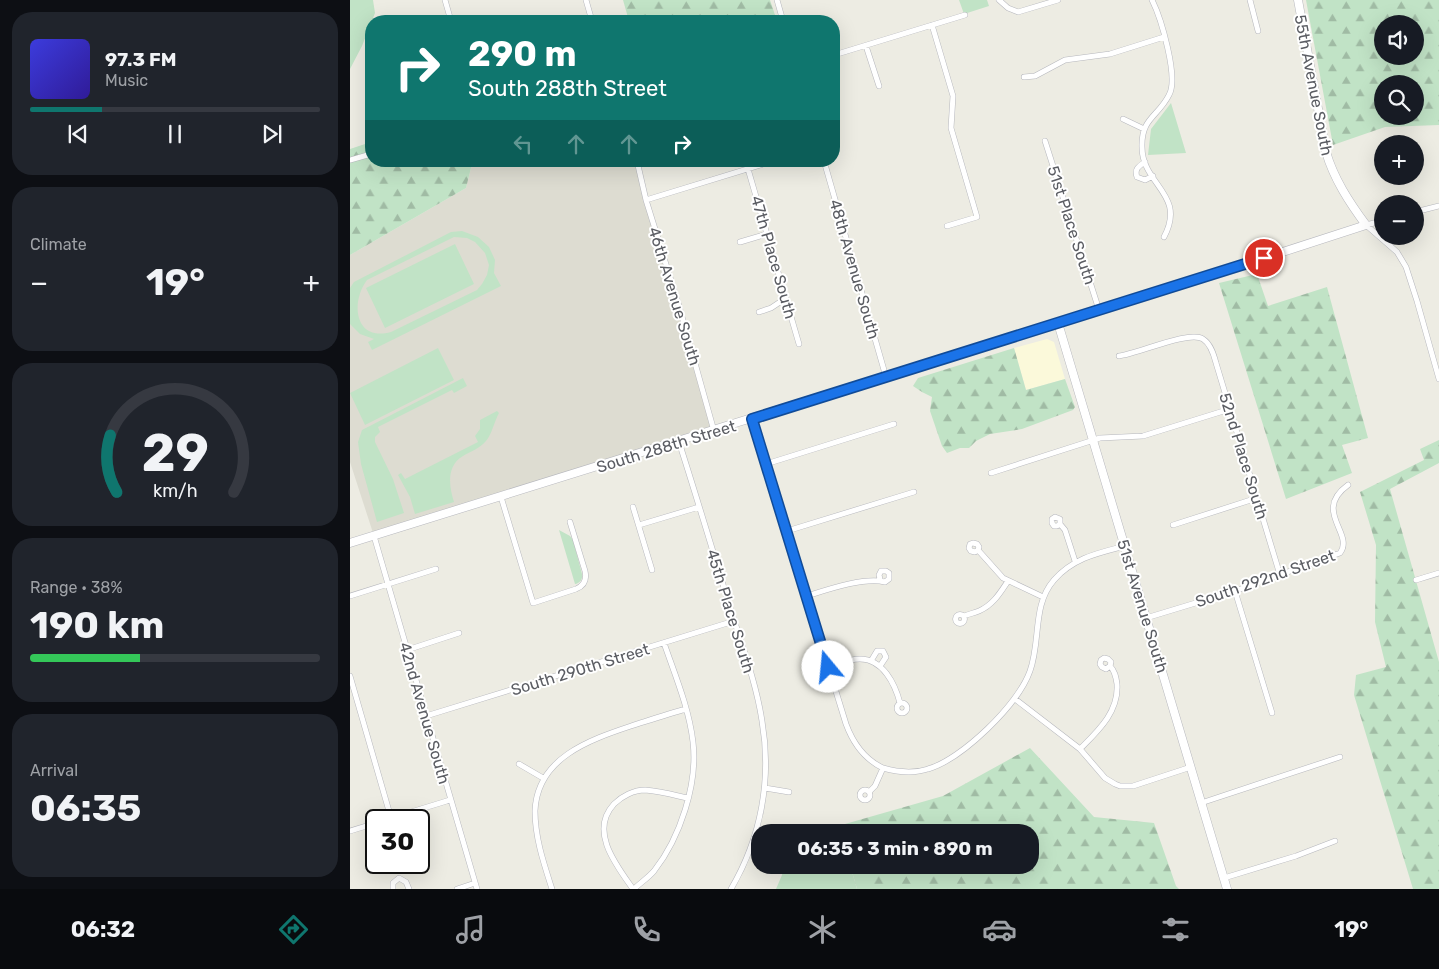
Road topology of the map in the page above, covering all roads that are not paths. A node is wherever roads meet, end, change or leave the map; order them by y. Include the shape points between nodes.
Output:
1 (445, 0) edge
2 (586, 0) edge
3 (777, 0) edge
4 (1000, 0) edge
5 (1058, 0) edge
6 (1152, 0) edge
7 (1250, 0) edge
8 (1298, 0) edge
9 (449, 15) edge
10 (590, 15) edge
11 (781, 15) edge
12 (965, 15) dead end
13 (932, 25) junction
14 (1258, 30) dead end
15 (1164, 37) junction
16 (866, 46) junction
17 (840, 53) edge
18 (1024, 77) dead end
19 (878, 86) dead end
20 (1123, 120) dead end
21 (1144, 129) junction
22 (1046, 141) dead end
23 (365, 156) edge
24 (350, 160) edge
25 (1145, 162) junction
26 (638, 167) edge
27 (754, 167) edge
28 (826, 167) edge
29 (748, 169) junction
30 (1153, 176) junction
31 (646, 200) junction
32 (1439, 206) edge
33 (1424, 210) edge
34 (1374, 222) edge
35 (1366, 225) junction
36 (947, 226) dead end
37 (767, 234) junction
38 (1164, 237) dead end
39 (740, 242) dead end
40 (786, 298) junction
41 (1099, 310) junction
42 (760, 312) dead end
43 (1058, 323) junction
44 (799, 344) dead end
45 (1119, 356) dead end
46 (886, 377) junction
47 (1439, 379) edge
48 (1230, 409) junction
49 (752, 419) junction
50 (894, 424) dead end
51 (714, 431) junction
52 (1093, 440) junction
53 (679, 442) junction
54 (766, 464) junction
55 (991, 473) dead end
56 (1348, 485) dead end
57 (914, 492) dead end
58 (501, 497) junction
59 (1257, 498) junction
60 (633, 507) dead end
61 (699, 507) junction
62 (570, 522) dead end
63 (1060, 524) dead end
64 (639, 525) junction
65 (1173, 525) dead end
66 (787, 531) junction
67 (374, 536) junction
68 (350, 543) edge
69 (1125, 546) junction
70 (978, 550) dead end
71 (1075, 561) junction
72 (436, 569) dead end
73 (652, 570) dead end
74 (1439, 573) edge
75 (1280, 576) junction
76 (880, 579) dead end
77 (1416, 580) dead end
78 (1008, 581) junction
79 (388, 584) junction
80 (1235, 591) junction
81 (350, 596) edge
82 (807, 596) junction
83 (1043, 597) junction
84 (964, 616) dead end
85 (1146, 618) junction
86 (734, 621) junction
87 (459, 633) dead end
88 (664, 643) junction
89 (407, 650) junction
90 (1110, 666) dead end
91 (828, 667) junction
92 (350, 676) edge
93 (1015, 699) junction
94 (900, 703) dead end
95 (686, 708) junction
96 (1272, 713) dead end
97 (426, 716) junction
98 (1080, 750) junction
99 (1340, 757) dead end
100 (519, 764) dead end
101 (1191, 766) junction
102 (882, 768) junction
103 (544, 778) junction
104 (766, 786) junction
105 (789, 792) dead end
106 (869, 792) dead end
107 (687, 798) junction
108 (450, 800) junction
109 (1201, 802) junction
110 (389, 809) edge
111 (421, 809) edge
112 (365, 826) edge
113 (350, 831) edge
114 (1335, 841) dead end
115 (1224, 878) junction
116 (476, 886) edge
117 (393, 889) edge
118 (408, 889) edge
119 (456, 889) edge
120 (552, 889) edge
121 (634, 889) edge
122 (731, 889) edge
123 (1227, 889) edge

1 - 9 street
2 - 10 street
3 - 11 street
4 - 5 street via 1018,12
6 - 15 street
7 - 14 street
8 - 35 main road, 55th Avenue South via 1326,152 1346,197
12 - 13 street
13 - 16 street
13 - 36 street via 953,96 951,128 977,217
15 - 18 street via 1110,54 1065,60 1035,76
15 - 21 street via 1172,67 1172,90
16 - 17 street
16 - 19 street
20 - 21 street
21 - 25 street via 1142,150
22 - 41 street, 51st Place South
23 - 24 street
25 - 30 street
25 - 30 street via 1137,168 1137,177 1145,180
26 - 31 street, 46th Avenue South
27 - 29 street
28 - 46 street, 48th Avenue South
29 - 31 street
29 - 37 street, 47th Place South
30 - 38 street via 1163,191 1172,217
31 - 51 street, 46th Avenue South
32 - 33 street
34 - 35 street, South 288th Street
35 - 41 main road, South 288th Street
35 - 47 street, 55th Avenue South via 1397,252 1406,267
37 - 39 street
37 - 40 street, 47th Place South
40 - 42 street
40 - 44 street, 47th Place South
41 - 43 main road, South 288th Street
43 - 46 main road, South 288th Street
43 - 52 main road, 51st Avenue South
45 - 48 street, 52nd Place South via 1192,336 1202,339 1214,356
46 - 49 main road, South 288th Street
48 - 52 street via 1144,436
48 - 59 street, 52nd Place South
49 - 51 main road, South 288th Street
49 - 54 street
50 - 54 street
51 - 53 main road, South 288th Street
52 - 55 street
52 - 69 main road, 51st Avenue South
53 - 58 main road, South 288th Street
53 - 61 street, 45th Place South
54 - 66 street
56 - 75 street, South 292nd Street via 1337,494 1333,505 1342,550 1332,557
57 - 66 street
58 - 62 street via 533,603 576,589 587,577
58 - 67 main road, South 288th Street
59 - 65 street
59 - 75 street, 52nd Place South
60 - 64 street
61 - 64 street
61 - 86 street, 45th Place South
63 - 71 street
64 - 73 street
66 - 82 street
67 - 68 main road, South 288th Street
67 - 79 street, 42nd Avenue South
69 - 71 street
69 - 85 main road, 51st Avenue South
70 - 78 street
71 - 83 street via 1053,580
72 - 79 street
74 - 77 street
75 - 80 street, South 292nd Street
76 - 82 street
78 - 83 street
78 - 84 street via 991,604
79 - 81 street
79 - 89 street, 42nd Avenue South
80 - 85 street, South 292nd Street
80 - 96 street
82 - 91 street
83 - 93 street via 1034,658
85 - 101 main road, 51st Avenue South
86 - 88 street, South 290th Street
86 - 104 street, 45th Place South via 762,721
87 - 89 street
88 - 95 street
88 - 97 street, South 290th Street
89 - 97 street, 42nd Avenue South
90 - 98 street via 1117,682 1115,705
91 - 94 street via 855,659 875,663 891,680
91 - 102 street via 855,743
92 - 110 street
93 - 98 street
93 - 102 street via 990,727 940,764 913,772
95 - 103 street via 581,745 551,768
95 - 107 street via 693,743 693,772
97 - 108 street, 42nd Avenue South
98 - 101 street via 1105,778 1120,786 1133,786
99 - 109 street
100 - 103 street
101 - 109 main road, 51st Avenue South
102 - 106 street
103 - 120 street via 537,795 536,822 539,847
104 - 105 street
104 - 122 street, 45th Place South via 752,845
107 - 121 street via 679,828 666,852 653,872
107 - 121 street via 645,790 618,800 605,817 605,839 616,865
108 - 111 street
108 - 116 street, 42nd Avenue South
109 - 115 main road, 51st Avenue South
112 - 113 street
114 - 115 street
115 - 123 main road, 51st Avenue South
116 - 119 street
117 - 118 street via 393,882 399,878 406,882

